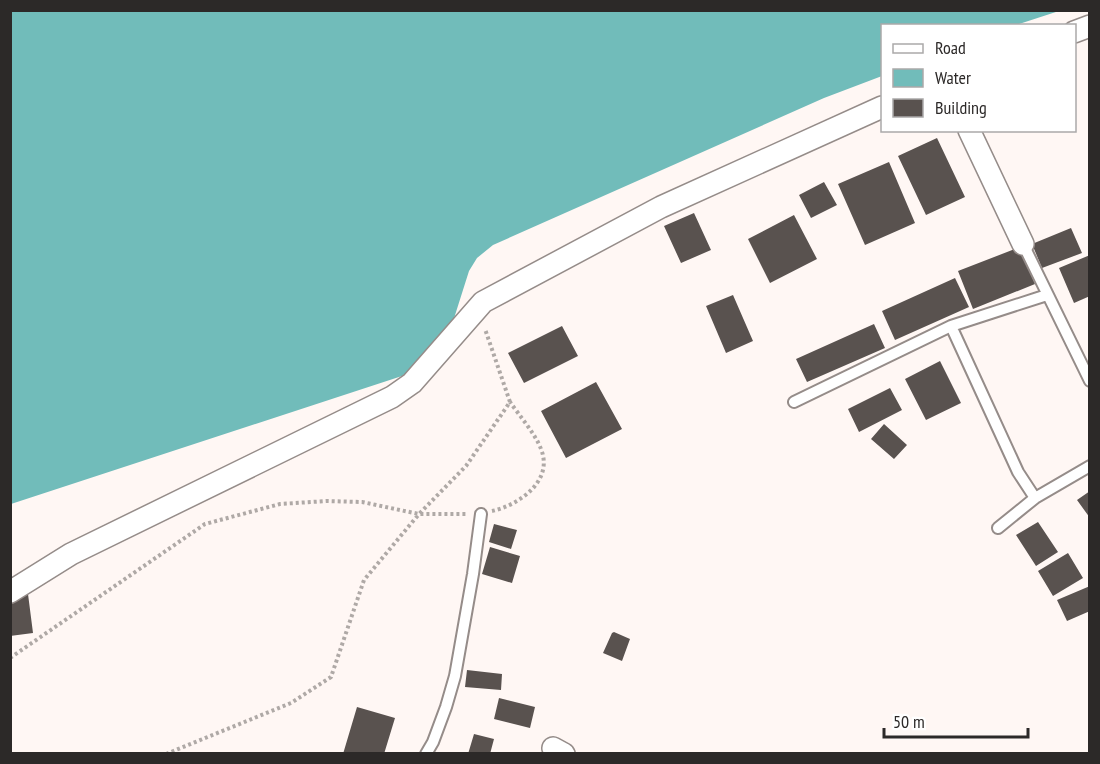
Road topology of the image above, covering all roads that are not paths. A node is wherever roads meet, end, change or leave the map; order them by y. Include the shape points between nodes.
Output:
1 (881, 106) edge
2 (970, 132) edge
3 (1023, 244) joint
4 (1047, 295) junction
5 (951, 326) junction
6 (1089, 381) edge
7 (794, 402) dead end
8 (1089, 466) edge
9 (1035, 498) junction
10 (481, 514) road end
11 (998, 528) dead end
12 (10, 592) edge
13 (426, 753) edge

1 - 12 street via 661,207 483,302 412,383 392,397 71,554
2 - 3 street
3 - 4 lane
4 - 5 lane
4 - 6 lane
5 - 7 lane
5 - 9 lane via 1018,472
8 - 9 lane
9 - 11 lane
10 - 13 lane via 455,676

